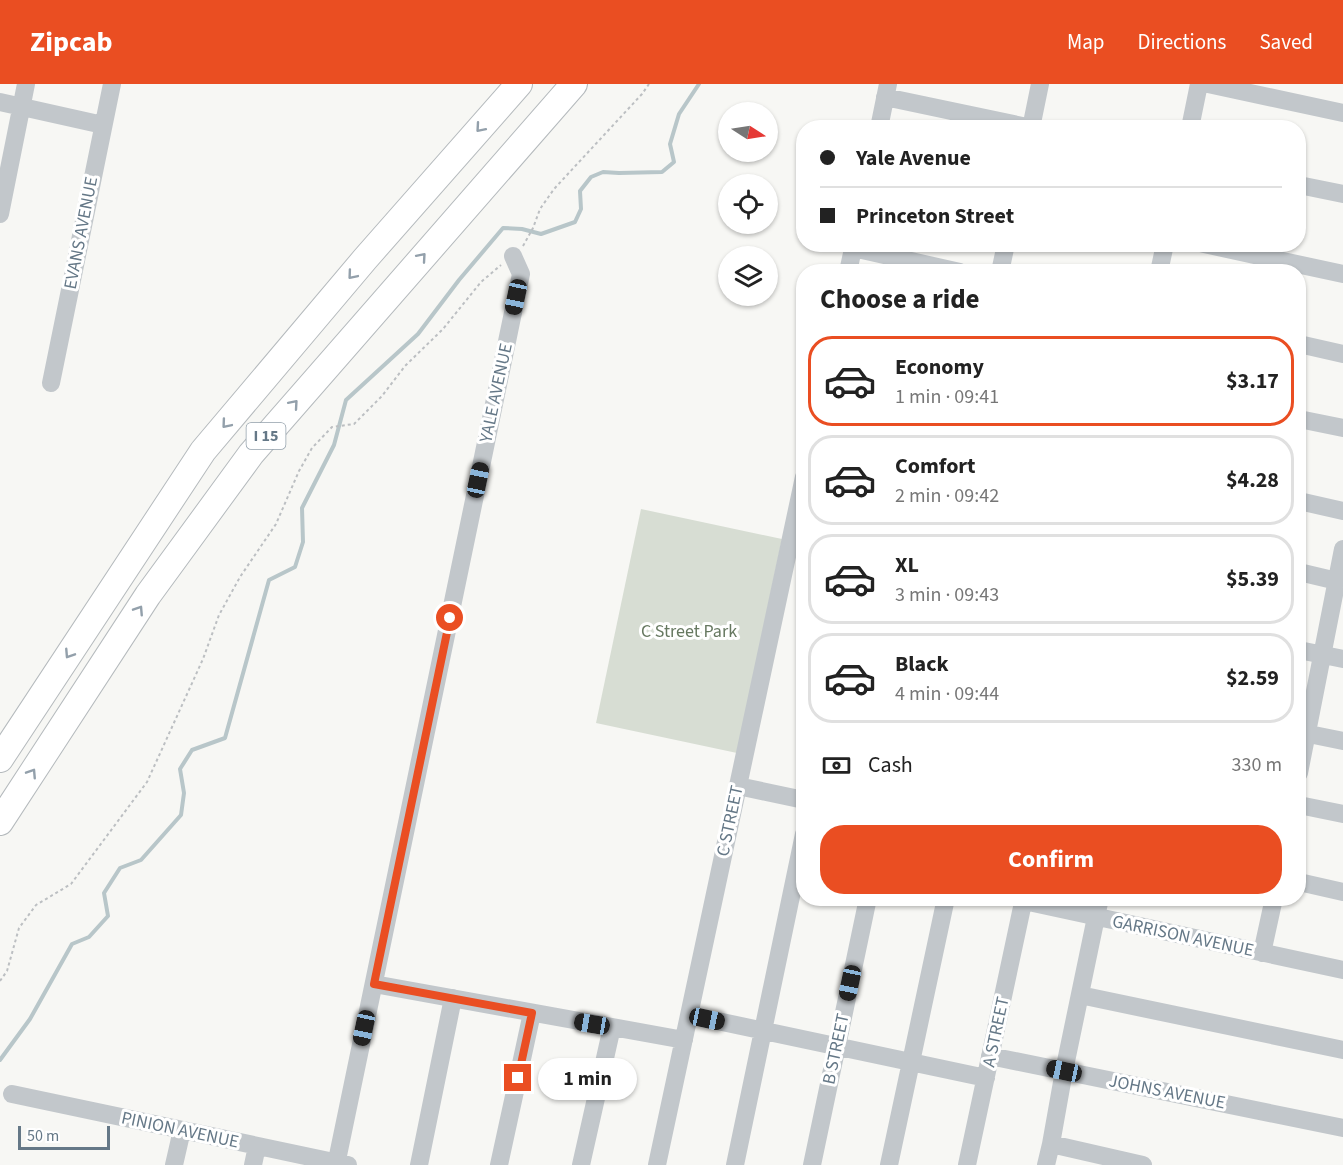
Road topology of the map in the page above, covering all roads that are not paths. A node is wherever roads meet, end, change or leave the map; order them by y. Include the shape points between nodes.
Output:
1 (26, 84) edge
2 (112, 84) edge
3 (519, 84) edge
4 (574, 84) edge
5 (1040, 84) edge
6 (1199, 84) edge
7 (1208, 84) edge
8 (887, 90) edge
9 (0, 102) edge
10 (21, 106) junction
11 (1343, 113) edge
12 (881, 120) edge
13 (1004, 120) edge
14 (1032, 120) edge
15 (1192, 120) edge
16 (103, 125) junction
17 (1306, 186) edge
18 (1343, 194) edge
19 (0, 214) edge
20 (878, 252) edge
21 (1241, 252) edge
22 (513, 256) road end
23 (927, 264) edge
24 (1297, 264) edge
25 (1306, 266) edge
26 (1343, 274) edge
27 (1306, 346) edge
28 (1343, 354) edge
29 (51, 382) dead end
30 (1306, 420) edge
31 (1343, 428) edge
32 (1306, 503) edge
33 (1343, 511) edge
34 (1343, 549) edge
35 (796, 558) edge
36 (1306, 573) edge
37 (1337, 580) junction
38 (1306, 651) edge
39 (1323, 654) junction
40 (1343, 659) edge
41 (1306, 721) edge
42 (1306, 734) edge
43 (1343, 741) edge
44 (0, 759) edge
45 (738, 786) junction
46 (796, 798) edge
47 (1306, 806) edge
48 (1343, 814) edge
49 (0, 822) edge
50 (796, 871) edge
51 (1306, 884) edge
52 (1343, 892) edge
53 (866, 906) edge
54 (944, 906) edge
55 (1023, 906) edge
56 (1048, 906) edge
57 (1098, 906) edge
58 (1272, 906) edge
59 (1096, 918) junction
60 (1262, 953) junction
61 (1343, 970) edge
62 (374, 984) junction
63 (1080, 995) junction
64 (453, 998) junction
65 (532, 1013) junction
66 (689, 1015) junction
67 (612, 1027) junction
68 (762, 1030) junction
69 (684, 1040) junction
70 (837, 1046) junction
71 (1343, 1050) edge
72 (990, 1056) junction
73 (911, 1062) junction
74 (1064, 1071) junction
75 (986, 1078) junction
76 (12, 1094) dead end
77 (1343, 1128) edge
78 (182, 1130) junction
79 (1051, 1144) junction
80 (257, 1146) junction
81 (341, 1164) edge
82 (174, 1165) edge
83 (253, 1165) edge
84 (419, 1165) edge
85 (499, 1165) edge
86 (581, 1165) edge
87 (657, 1165) edge
88 (735, 1165) edge
89 (812, 1165) edge
90 (889, 1165) edge
91 (967, 1165) edge
92 (1046, 1165) edge
93 (1143, 1165) edge

1 - 10 street
2 - 16 street, EVANS AVENUE
3 -> 44 highway, I 15 via 203,451
49 -> 4 highway, I 15 via 148,595 250,454
5 - 14 street
6 - 15 street
7 - 11 street
8 - 12 street
8 - 13 street
9 - 10 street
10 - 16 street
10 - 19 street
16 - 29 street, EVANS AVENUE
17 - 18 street
20 - 23 street
21 - 24 street
22 - 62 street, YALE AVENUE via 521,274
25 - 26 street
27 - 28 street
30 - 31 street
32 - 33 street
34 - 37 street
35 - 45 street, C STREET
36 - 37 street
37 - 39 street
38 - 39 street
39 - 40 street
39 - 41 street
42 - 43 street
45 - 46 street
45 - 66 street, C STREET
47 - 48 street
50 - 68 street
51 - 52 street
53 - 70 street, B STREET
54 - 73 street
55 - 72 street, A STREET
56 - 59 street, GARRISON AVENUE
57 - 59 street
58 - 60 street
59 - 60 street, GARRISON AVENUE
59 - 63 street
60 - 61 street, GARRISON AVENUE
62 - 64 street
62 - 81 street, YALE AVENUE
63 - 71 street
63 - 74 street
64 - 65 street
64 - 84 street
65 - 67 street
65 - 85 street
66 - 68 street
66 - 69 street, C STREET
67 - 69 street
67 - 86 street
68 - 70 street
68 - 88 street
69 - 87 street, C STREET
70 - 73 street
70 - 89 street, B STREET
72 - 74 street, JOHNS AVENUE
72 - 75 street, A STREET
73 - 75 street
73 - 90 street
74 - 77 street, JOHNS AVENUE
74 - 79 street
75 - 91 street, A STREET
76 - 78 street, PINION AVENUE
78 - 80 street, PINION AVENUE
78 - 82 street
79 - 92 street
79 - 93 street
80 - 81 street, PINION AVENUE
80 - 83 street

